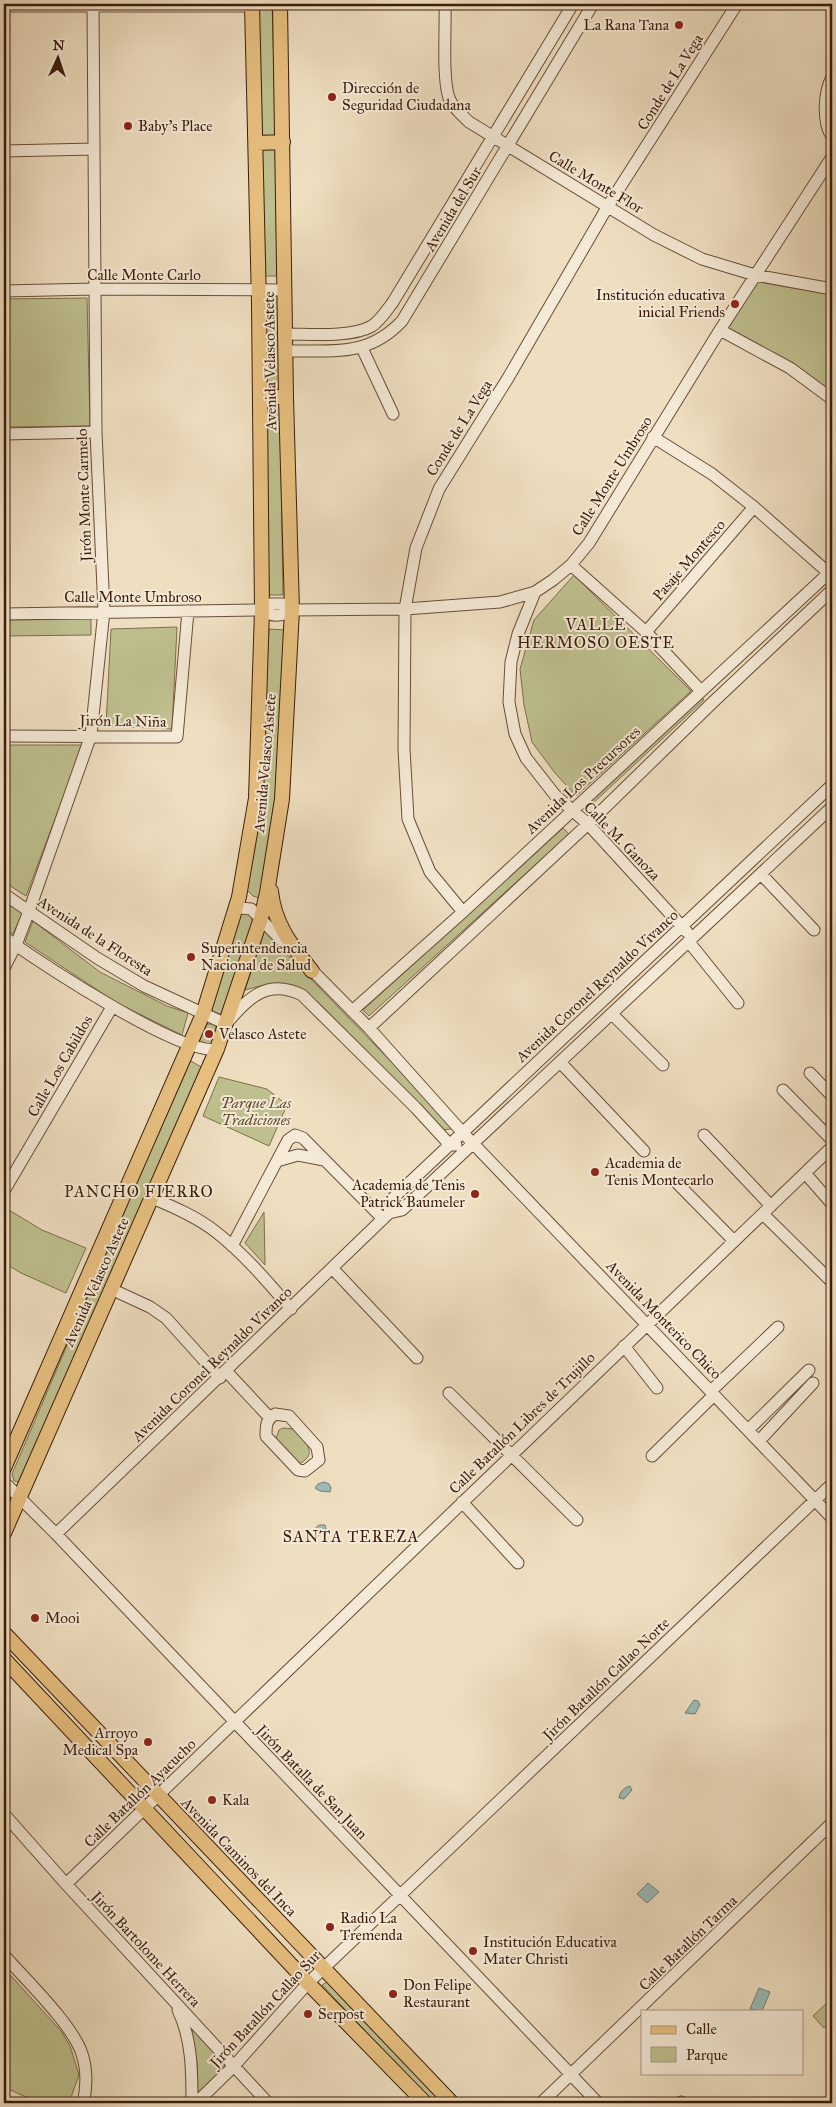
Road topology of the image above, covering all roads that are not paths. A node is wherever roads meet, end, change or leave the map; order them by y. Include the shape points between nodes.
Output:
1 (280, 4) edge
2 (445, 4) edge
3 (573, 4) edge
4 (593, 4) edge
5 (737, 4) edge
6 (93, 5) edge
7 (252, 5) edge
8 (4, 6) edge
9 (832, 77) edge
10 (493, 137) junction
11 (832, 137) edge
12 (256, 142) junction
13 (283, 142) junction
14 (508, 146) junction
15 (94, 149) junction
16 (4, 151) edge
17 (832, 158) edge
18 (608, 206) junction
19 (755, 275) junction
20 (95, 289) junction
21 (832, 289) edge
22 (259, 290) junction
23 (285, 290) junction
24 (4, 291) edge
25 (720, 330) junction
26 (285, 334) junction
27 (362, 348) junction
28 (285, 351) junction
29 (260, 397) junction
30 (286, 397) junction
31 (832, 399) edge
32 (393, 414) dead end
33 (96, 432) junction
34 (4, 434) edge
35 (653, 438) junction
36 (754, 507) junction
37 (571, 566) junction
38 (831, 573) edge
39 (832, 590) edge
40 (535, 592) junction
41 (515, 597) junction
42 (405, 609) junction
43 (528, 609) junction
44 (262, 610) junction
45 (292, 610) junction
46 (104, 611) junction
47 (188, 611) junction
48 (4, 614) edge
49 (646, 632) junction
50 (700, 691) junction
51 (91, 735) junction
52 (4, 736) edge
53 (832, 785) edge
54 (832, 807) edge
55 (808, 808) junction
56 (573, 810) junction
57 (819, 820) junction
58 (588, 824) junction
59 (270, 874) junction
60 (761, 874) junction
61 (4, 894) edge
62 (235, 910) junction
63 (29, 911) junction
64 (463, 912) junction
65 (260, 918) junction
66 (682, 927) junction
67 (814, 930) dead end
68 (4, 937) edge
69 (690, 940) junction
70 (16, 945) junction
71 (4, 968) edge
72 (312, 971) junction
73 (738, 1003) dead end
74 (112, 1007) junction
75 (352, 1011) junction
76 (203, 1014) junction
77 (612, 1014) junction
78 (226, 1024) junction
79 (369, 1028) junction
80 (191, 1044) junction
81 (217, 1049) junction
82 (560, 1062) junction
83 (663, 1065) dead end
84 (810, 1073) dead end
85 (782, 1090) dead end
86 (832, 1096) edge
87 (462, 1133) junction
88 (704, 1135) dead end
89 (832, 1140) edge
90 (473, 1144) junction
91 (450, 1145) junction
92 (832, 1147) edge
93 (644, 1151) dead end
94 (325, 1160) junction
95 (277, 1161) junction
96 (806, 1173) junction
97 (677, 1183) dead end
98 (4, 1192) edge
99 (152, 1198) junction
100 (832, 1204) edge
101 (767, 1210) junction
102 (386, 1216) junction
103 (734, 1241) junction
104 (232, 1246) junction
105 (333, 1268) junction
106 (830, 1280) dead end
107 (111, 1288) junction
108 (291, 1309) junction
109 (647, 1325) junction
110 (778, 1326) dead end
111 (624, 1346) junction
112 (417, 1358) dead end
113 (809, 1370) dead end
114 (223, 1375) junction
115 (814, 1383) dead end
116 (657, 1388) dead end
117 (449, 1393) dead end
118 (713, 1393) junction
119 (269, 1417) junction
120 (748, 1430) junction
121 (758, 1441) junction
122 (511, 1454) junction
123 (652, 1456) dead end
124 (4, 1468) edge
125 (4, 1482) edge
126 (832, 1484) edge
127 (20, 1498) junction
128 (815, 1500) junction
129 (462, 1502) junction
130 (832, 1518) edge
131 (577, 1520) dead end
132 (4, 1533) edge
133 (56, 1534) junction
134 (518, 1563) dead end
135 (4, 1633) edge
136 (4, 1659) edge
137 (235, 1723) junction
138 (158, 1796) junction
139 (146, 1808) junction
140 (4, 1814) edge
141 (832, 1823) edge
142 (66, 1884) junction
143 (400, 1895) junction
144 (4, 1954) edge
145 (323, 1968) junction
146 (308, 1984) junction
147 (173, 2000) junction
148 (233, 2067) junction
149 (572, 2075) junction
150 (4, 2102) edge
151 (8, 2103) edge
152 (83, 2103) edge
153 (192, 2103) edge
154 (196, 2103) edge
155 (268, 2103) edge
156 (425, 2103) edge
157 (452, 2103) edge
158 (541, 2103) edge
159 (598, 2103) edge

1 - 13 main road, Avenida Velasco Astete
2 - 10 street, Calle Monte Flor via 446,82 450,99 469,122
3 - 10 street, Avenida del Sur
4 - 14 street, Avenida del Sur
5 - 18 street, Conde de La Vega
6 - 7 street
6 - 8 street
6 - 15 street, Jirón Monte Carmelo
7 - 12 main road, Avenida Velasco Astete
9 - 11 street via 827,87 827,128
10 - 14 street, Calle Monte Flor
10 - 26 street, Avenida del Sur via 393,302 372,326 346,333
12 - 13 main road
12 - 22 main road, Avenida Velasco Astete
13 - 23 main road, Avenida Velasco Astete
14 - 18 street, Calle Monte Flor
14 - 27 street, Avenida del Sur via 402,321 380,340
15 - 16 street
15 - 20 street, Jirón Monte Carmelo
17 - 19 street, Calle Monte Umbroso
18 - 19 street, Calle Monte Flor via 654,235 702,259
18 - 42 street, Conde de La Vega via 508,378 439,488 416,548
19 - 21 street, Calle Monte Flor
19 - 25 street, Calle Monte Umbroso
20 - 22 street, Calle Monte Carlo
20 - 24 street, Calle Monte Carlo
20 - 33 street, Jirón Monte Carmelo
22 - 23 street, Calle Monte Carlo
22 - 29 main road, Avenida Velasco Astete
23 - 26 main road, Avenida Velasco Astete
25 - 31 street via 790,368
25 - 35 street, Calle Monte Umbroso
26 - 28 main road, Avenida Velasco Astete
27 - 28 street, Avenida del Sur
27 - 32 street
28 - 30 main road, Avenida Velasco Astete
29 - 30 main road
29 - 44 main road, Avenida Velasco Astete
30 - 45 main road, Avenida Velasco Astete
33 - 34 street
33 - 46 street, Jirón Monte Carmelo
35 - 36 street via 712,474
35 - 37 street, Calle Monte Umbroso via 589,543
36 - 38 street
36 - 49 street, Pasaje Montesco
37 - 40 street, Calle Monte Umbroso
37 - 49 street
38 - 50 street, Avenida Los Precursores
39 - 58 street
40 - 41 street, Calle Monte Umbroso
40 - 43 street, Calle M. Ganoza
41 - 42 street, Calle Monte Umbroso via 500,602
41 - 43 street
42 - 45 street, Calle Monte Umbroso
42 - 64 street, Conde de La Vega via 404,749 408,820 430,872
43 - 56 street, Calle M. Ganoza via 511,662 509,702 515,734 539,776
44 - 45 street, Calle Monte Umbroso via 269,615 286,615
44 - 47 street, Calle Monte Umbroso
44 - 62 main road, Avenida Velasco Astete via 256,798
45 - 59 main road, Avenida Velasco Astete via 282,799
46 - 47 street, Calle Monte Umbroso
46 - 48 street, Calle Monte Umbroso
46 - 51 street, Jirón Monte Carmelo
47 - 51 street, Jirón La Niña via 176,737
49 - 50 street
50 - 56 street, Avenida Los Precursores
51 - 52 street, Jirón La Niña
51 - 63 street, Jirón Monte Carmelo
53 - 55 street, Avenida Coronel Reynaldo Vivanco
54 - 57 street, Avenida Coronel Reynaldo Vivanco
55 - 57 street
55 - 66 street, Avenida Coronel Reynaldo Vivanco
56 - 58 street, Calle M. Ganoza
56 - 64 street, Avenida Los Precursores
57 - 60 street, Avenida Coronel Reynaldo Vivanco
58 - 66 street, Calle M. Ganoza
58 - 79 street
59 - 65 main road, Avenida Velasco Astete
59 - 72 main road via 276,919
60 - 67 street
60 - 69 street, Avenida Coronel Reynaldo Vivanco
61 - 63 street, Avenida de la Floresta
62 - 65 street, Avenida Monterico Chico via 251,909
62 - 76 main road, Avenida Velasco Astete
63 - 70 street, Jirón Monte Carmelo
63 - 76 street, Avenida de la Floresta via 136,982
64 - 75 street, Avenida Los Precursores
65 - 72 street, Avenida Monterico Chico
65 - 78 main road, Avenida Velasco Astete
66 - 69 street, Calle M. Ganoza
66 - 87 street, Avenida Coronel Reynaldo Vivanco
68 - 70 street
69 - 73 street, Calle M. Ganoza
69 - 77 street, Avenida Coronel Reynaldo Vivanco
70 - 71 street, Jirón Monte Carmelo
70 - 74 street
72 - 75 street, Avenida Monterico Chico
74 - 80 street
74 - 98 street, Calle Los Cabildos
75 - 79 street, Avenida Monterico Chico
76 - 78 street, Avenida de la Floresta
76 - 80 main road, Avenida Velasco Astete
77 - 82 street, Avenida Coronel Reynaldo Vivanco
77 - 83 street
78 - 81 main road, Avenida Velasco Astete
78 - 91 street via 251,997 262,991 293,990 302,995
79 - 87 street, Avenida Monterico Chico
80 - 81 street via 208,1050
80 - 124 main road, Avenida Velasco Astete
81 - 99 main road, Avenida Velasco Astete
82 - 90 street, Avenida Coronel Reynaldo Vivanco
82 - 93 street
84 - 86 street
85 - 89 street
87 - 90 street, Avenida Monterico Chico
87 - 91 street, Avenida Coronel Reynaldo Vivanco
88 - 101 street
90 - 91 street
90 - 102 street, Avenida Coronel Reynaldo Vivanco via 402,1210
90 - 109 street, Avenida Monterico Chico
91 - 102 street, Avenida Coronel Reynaldo Vivanco via 391,1200
92 - 96 street, Calle Batallón Libres de Trujillo
94 - 95 street via 298,1155
94 - 95 street via 303,1138 294,1135
94 - 102 street
95 - 104 street
96 - 100 street
96 - 101 street, Calle Batallón Libres de Trujillo
97 - 103 street
99 - 104 street via 196,1219
99 - 107 main road, Avenida Velasco Astete
101 - 103 street, Calle Batallón Libres de Trujillo
101 - 106 street
102 - 105 street, Avenida Coronel Reynaldo Vivanco
103 - 109 street, Calle Batallón Libres de Trujillo
104 - 108 street
105 - 108 street, Avenida Coronel Reynaldo Vivanco
105 - 112 street
107 - 114 street via 166,1318
107 - 127 main road, Avenida Velasco Astete
108 - 114 street, Avenida Coronel Reynaldo Vivanco
109 - 111 street, Calle Batallón Libres de Trujillo
109 - 118 street, Avenida Monterico Chico
110 - 118 street
111 - 116 street
111 - 122 street, Calle Batallón Libres de Trujillo
113 - 120 street
114 - 119 street
114 - 133 street, Avenida Coronel Reynaldo Vivanco
115 - 121 street
117 - 122 street
118 - 120 street, Avenida Monterico Chico
118 - 123 street
119 - 119 street via 266,1436 298,1470 305,1471 319,1460 317,1447 288,1416 275,1414
120 - 121 street, Avenida Monterico Chico
121 - 128 street, Avenida Monterico Chico
122 - 129 street, Calle Batallón Libres de Trujillo
122 - 131 street
125 - 127 street, Jirón Batalla de San Juan
126 - 128 street, Jirón Batallón Callao Norte
127 - 132 main road, Avenida Velasco Astete
127 - 133 street, Jirón Batalla de San Juan
128 - 130 street, Avenida Monterico Chico
128 - 143 street, Jirón Batallón Callao Norte
129 - 134 street
129 - 137 street, Calle Batallón Libres de Trujillo
133 - 137 street, Jirón Batalla de San Juan
135 - 138 main road, Avenida Caminos del Inca
136 - 139 main road
137 - 138 street, Calle Batallón Ayacucho
137 - 143 street, Jirón Batalla de San Juan
138 - 139 street, Calle Batallón Ayacucho
138 - 145 main road, Avenida Caminos del Inca
139 - 142 street, Calle Batallón Ayacucho
139 - 146 main road
140 - 142 street, Jirón Bartolome Herrera
141 - 149 street, Calle Batallón Tarma
142 - 147 street, Jirón Bartolome Herrera
143 - 145 street, Jirón Batallón Callao Sur
143 - 149 street, Jirón Batalla de San Juan
144 - 152 street via 78,2044 85,2067
145 - 146 street, Jirón Batallón Callao Sur
145 - 157 main road, Avenida Caminos del Inca
146 - 148 street, Jirón Batallón Callao Sur
146 - 156 main road
147 - 148 street, Jirón Bartolome Herrera
147 - 153 street via 189,2044
148 - 154 street, Jirón Batallón Callao Sur
148 - 155 street, Jirón Bartolome Herrera
149 - 158 street, Calle Batallón Tarma
149 - 159 street, Jirón Batalla de San Juan
150 - 151 street

